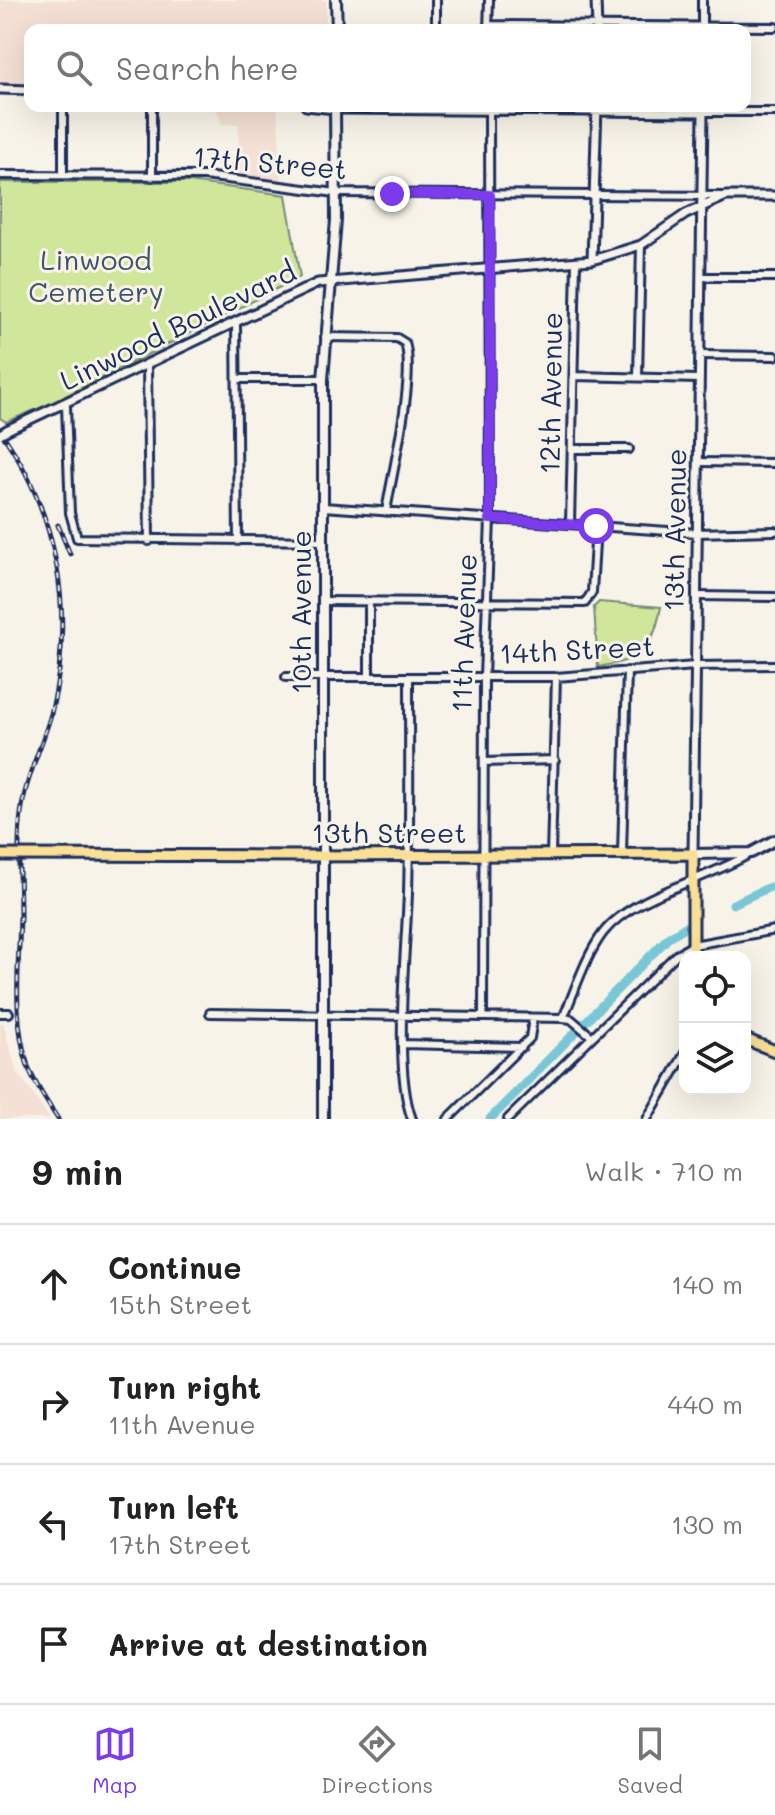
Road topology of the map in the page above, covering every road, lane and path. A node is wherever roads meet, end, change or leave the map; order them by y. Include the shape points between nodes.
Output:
1 (336, 0) edge
2 (436, 0) edge
3 (489, 0) edge
4 (596, 0) edge
5 (702, 0) edge
6 (337, 24) edge
7 (436, 24) edge
8 (488, 24) edge
9 (597, 24) edge
10 (702, 24) edge
11 (751, 27) edge
12 (775, 27) edge
13 (0, 89) edge
14 (24, 90) edge
15 (751, 111) edge
16 (63, 112) edge
17 (152, 112) edge
18 (335, 112) edge
19 (489, 112) edge
20 (597, 112) edge
21 (703, 112) edge
22 (775, 112) edge
23 (0, 175) edge
24 (63, 175) junction
25 (152, 177) junction
26 (336, 193) junction
27 (594, 193) junction
28 (490, 195) junction
29 (702, 196) junction
30 (726, 196) junction
31 (775, 196) edge
32 (702, 207) junction
33 (641, 245) junction
34 (592, 260) junction
35 (576, 263) junction
36 (491, 266) junction
37 (701, 277) junction
38 (775, 277) edge
39 (330, 280) junction
40 (236, 322) junction
41 (325, 337) junction
42 (700, 355) junction
43 (775, 356) edge
44 (147, 365) junction
45 (574, 376) junction
46 (638, 377) junction
47 (239, 379) junction
48 (323, 379) junction
49 (699, 379) junction
50 (66, 406) junction
51 (4, 432) edge
52 (572, 449) junction
53 (629, 449) dead end
54 (698, 462) junction
55 (775, 463) edge
56 (323, 507) junction
57 (386, 512) junction
58 (490, 519) junction
59 (570, 524) junction
60 (596, 526) junction
61 (775, 531) edge
62 (697, 533) junction
63 (149, 541) junction
64 (238, 541) junction
65 (322, 541) junction
66 (696, 596) junction
67 (775, 597) edge
68 (323, 601) junction
69 (369, 602) junction
70 (487, 603) junction
71 (775, 665) edge
72 (695, 666) junction
73 (627, 671) junction
74 (286, 677) dead end
75 (322, 677) junction
76 (369, 677) junction
77 (409, 677) junction
78 (484, 677) junction
79 (556, 677) junction
80 (555, 760) junction
81 (484, 762) junction
82 (775, 840) edge
83 (751, 853) junction
84 (622, 854) junction
85 (693, 854) junction
86 (0, 855) edge
87 (484, 855) junction
88 (551, 855) junction
89 (323, 856) junction
90 (409, 856) junction
91 (693, 882) junction
92 (775, 930) edge
93 (693, 945) junction
94 (693, 951) edge
95 (0, 1013) edge
96 (9, 1013) dead end
97 (210, 1013) dead end
98 (324, 1013) junction
99 (403, 1016) junction
100 (483, 1017) junction
101 (533, 1018) junction
102 (563, 1018) junction
103 (591, 1036) junction
104 (751, 1041) edge
105 (404, 1044) junction
106 (522, 1047) junction
107 (775, 1051) edge
108 (679, 1063) edge
109 (323, 1119) edge
110 (412, 1119) edge
111 (448, 1119) edge
112 (508, 1119) edge
113 (647, 1119) edge

1 - 6 main road
2 - 7 street
3 - 8 street
4 - 9 street
5 - 10 street
11 - 12 street
13 - 14 street
15 - 22 street
16 - 24 street
17 - 25 street
18 - 26 main road, 10th Avenue
19 - 28 street, 11th Avenue
20 - 27 street
21 - 29 street, 13th Avenue
23 - 24 street, 17th Street
24 - 25 street, 17th Street
25 - 26 street, 17th Street via 204,176
26 - 28 street, 17th Street
26 - 39 main road, 10th Avenue
27 - 28 street, 17th Street
27 - 29 street, 17th Street
27 - 34 street
28 - 36 street, 11th Avenue
29 - 30 street, 17th Street
29 - 32 street, 13th Avenue
30 - 31 street, 17th Street
30 - 32 street
32 - 33 street, Linwood Boulevard
32 - 37 street, 13th Avenue
33 - 34 street, Linwood Boulevard
33 - 46 street
34 - 35 street, Linwood Boulevard
35 - 36 street, Linwood Boulevard
35 - 45 street, 12th Avenue
36 - 39 street, Linwood Boulevard
36 - 58 street, 11th Avenue
37 - 38 street
37 - 42 street, 13th Avenue
39 - 40 street, Linwood Boulevard
39 - 41 main road, 10th Avenue
40 - 44 street, Linwood Boulevard
40 - 47 street
41 - 48 main road, 10th Avenue
41 - 57 street via 397,338 405,343 408,365
42 - 43 street
42 - 49 street, 13th Avenue
44 - 50 street, Linwood Boulevard
44 - 63 street
45 - 46 street
45 - 52 street, 12th Avenue
46 - 49 street
47 - 48 street
47 - 64 street
48 - 56 main road, 10th Avenue
49 - 54 street, 13th Avenue
50 - 51 street, Linwood Boulevard
50 - 63 street via 72,527 77,538
52 - 53 street
52 - 59 street, 12th Avenue
54 - 55 street
54 - 62 street, 13th Avenue
56 - 57 street
56 - 65 main road, 10th Avenue
57 - 58 street
58 - 59 street
58 - 70 street, 11th Avenue
59 - 60 street
60 - 62 street
60 - 70 street via 588,602
61 - 62 street
62 - 66 street, 13th Avenue
63 - 64 street
64 - 65 street
65 - 68 main road, 10th Avenue
66 - 67 street
66 - 72 street, 13th Avenue
68 - 69 street
68 - 75 main road, 10th Avenue
69 - 70 street
69 - 76 street
70 - 78 street, 11th Avenue
71 - 72 street, 14th Street
72 - 73 street, 14th Street
72 - 85 street, 13th Avenue
73 - 79 street, 14th Street
73 - 84 street
74 - 75 street, 14th Street
75 - 76 street, 14th Street
75 - 89 main road, 10th Avenue
76 - 77 street, 14th Street
77 - 78 street, 14th Street
77 - 90 street
78 - 79 street, 14th Street
78 - 81 street, 11th Avenue
79 - 80 street
80 - 81 street
80 - 88 street
81 - 87 street, 11th Avenue
82 - 83 main road, 13th Street
83 - 85 main road, 13th Street
83 - 91 street
84 - 85 main road, 13th Street
84 - 88 main road, 13th Street
85 - 91 main road
86 - 89 main road, 13th Street, bridge
87 - 88 main road, 13th Street
87 - 90 main road, 13th Street
87 - 100 street, 11th Avenue
89 - 90 main road, 13th Street
89 - 98 main road, 10th Avenue
90 - 99 street
91 - 93 main road
91 - 102 street via 623,915 602,933
92 - 93 street
93 - 94 main road
93 - 103 street
95 - 96 street
97 - 98 street
98 - 99 street
98 - 109 main road, 10th Avenue
99 - 100 street
99 - 105 street
100 - 101 street
101 - 102 street
101 - 106 street via 534,1030
102 - 103 street
103 - 112 street
104 - 107 main road
105 - 106 street
105 - 110 street
106 - 111 street
108 - 113 street

